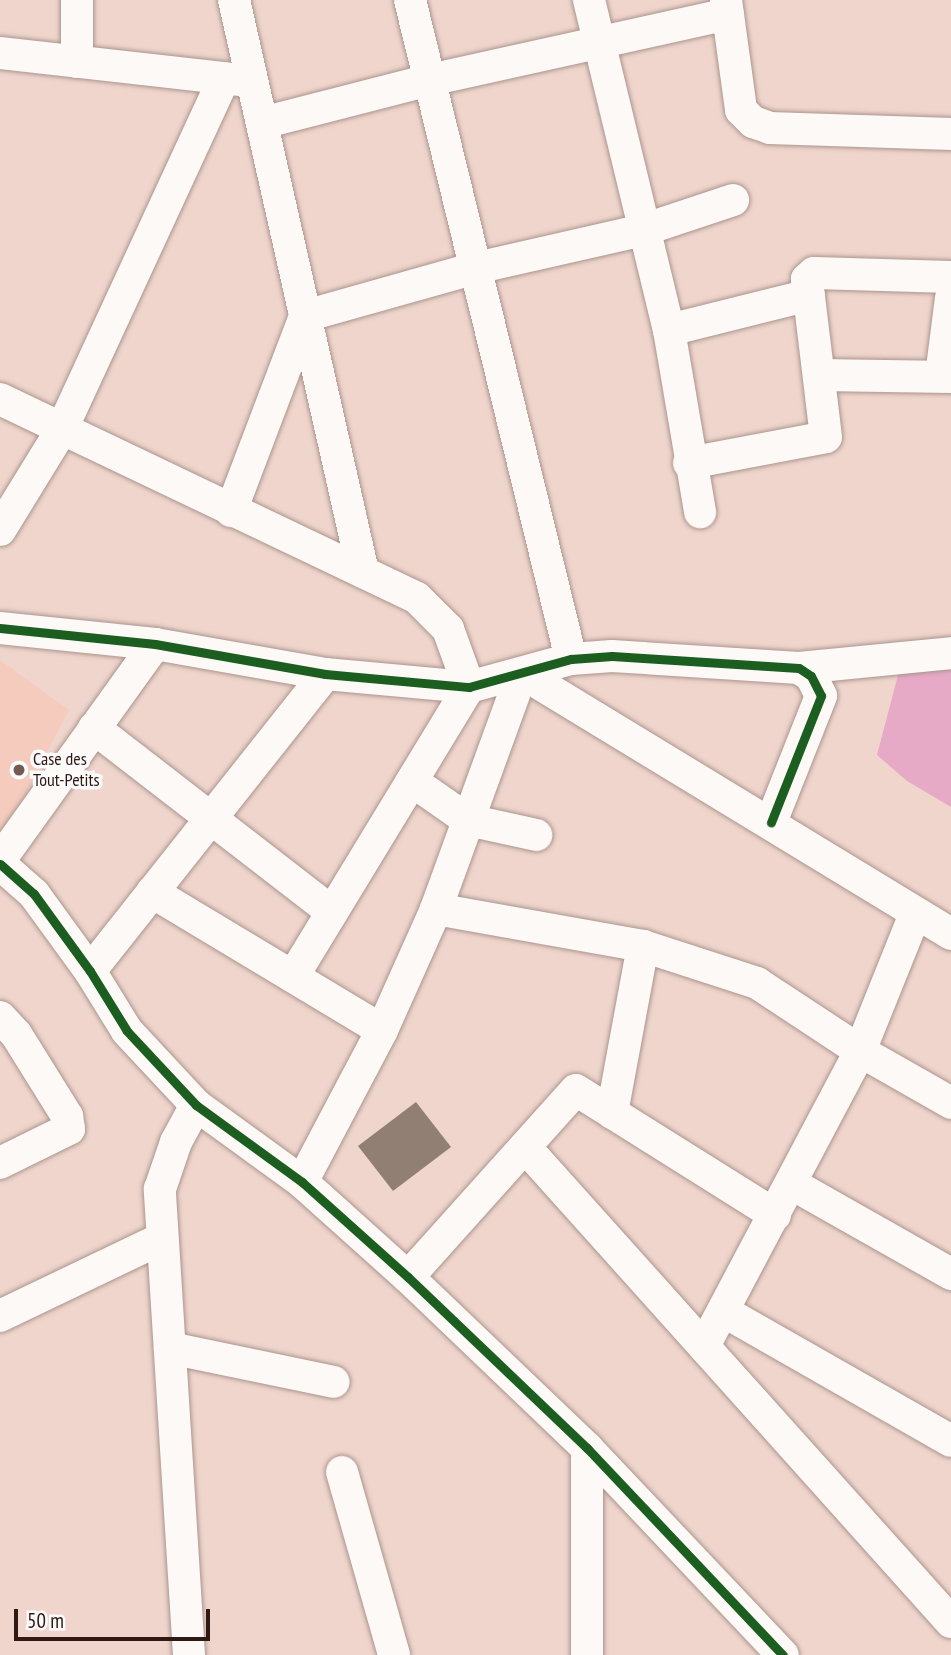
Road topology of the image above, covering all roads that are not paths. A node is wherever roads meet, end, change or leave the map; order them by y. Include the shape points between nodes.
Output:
1 (77, 0) edge
2 (234, 0) edge
3 (410, 0) edge
4 (589, 0) edge
5 (727, 7) edge
6 (599, 42) junction
7 (0, 53) edge
8 (77, 62) junction
9 (238, 80) junction
10 (430, 80) junction
11 (262, 123) junction
12 (951, 134) edge
13 (733, 200) dead end
14 (643, 229) junction
15 (476, 268) junction
16 (951, 277) edge
17 (810, 295) junction
18 (951, 298) edge
19 (306, 317) junction
20 (669, 330) junction
21 (819, 374) junction
22 (946, 377) edge
23 (0, 399) edge
24 (61, 431) junction
25 (689, 463) junction
26 (232, 511) junction
27 (700, 512) dead end
28 (0, 530) edge
29 (363, 572) junction
30 (0, 628) edge
31 (155, 644) junction
32 (951, 653) edge
33 (570, 659) junction
34 (799, 668) junction
35 (522, 673) junction
36 (325, 674) junction
37 (469, 687) junction
38 (94, 728) junction
39 (412, 781) junction
40 (211, 818) junction
41 (468, 820) junction
42 (771, 822) junction
43 (536, 835) dead end
44 (0, 862) edge
45 (152, 892) junction
46 (436, 909) junction
47 (332, 912) junction
48 (915, 915) junction
49 (951, 934) edge
50 (643, 946) junction
51 (90, 971) junction
52 (293, 977) junction
53 (0, 1017) edge
54 (382, 1030) junction
55 (860, 1051) junction
56 (951, 1103) edge
57 (197, 1105) junction
58 (612, 1113) junction
59 (525, 1147) junction
60 (0, 1163) edge
61 (302, 1182) junction
62 (792, 1184) junction
63 (775, 1215) junction
64 (161, 1239) junction
65 (951, 1274) edge
66 (408, 1277) junction
67 (725, 1312) junction
68 (0, 1316) edge
69 (704, 1346) junction
70 (170, 1348) junction
71 (334, 1382) dead end
72 (951, 1441) edge
73 (587, 1448) junction
74 (342, 1472) dead end
75 (951, 1622) edge
76 (189, 1655) edge
77 (394, 1655) edge
78 (587, 1655) edge
79 (783, 1655) edge

1 - 8 street
2 - 9 street
3 - 10 street
4 - 6 street
5 - 6 street
5 - 12 street via 741,110 753,122 770,128
6 - 10 street
6 - 14 street
7 - 8 street
8 - 9 street
9 - 11 street
9 - 24 street
10 - 11 street
10 - 15 street
11 - 19 street
13 - 14 street
14 - 15 street
14 - 20 street
15 - 19 street
15 - 33 street
16 - 17 street via 814,273 807,279
17 - 20 street
17 - 21 street
18 - 22 street
19 - 26 street
19 - 29 street
20 - 25 street
21 - 22 street
21 - 25 street via 826,437
23 - 24 street
24 - 26 street
24 - 28 street
25 - 27 street
26 - 29 street
29 - 37 street via 417,598 448,629
30 - 31 street
31 - 36 street
31 - 38 street
32 - 34 street
33 - 34 street via 612,656
33 - 35 street
34 - 42 street via 811,676 821,696
35 - 37 street
35 - 41 street
35 - 42 street
36 - 37 street
36 - 40 street
37 - 39 street
38 - 40 street
38 - 44 street
39 - 41 street
39 - 47 street
40 - 45 street
40 - 47 street
41 - 43 street
41 - 46 street
42 - 48 street
44 - 51 street via 34,894
45 - 51 street
45 - 52 street
46 - 50 street
46 - 54 street
47 - 52 street
48 - 49 street
48 - 55 street
50 - 55 street via 757,983
50 - 58 street
51 - 57 street via 127,1031
52 - 54 street
53 - 60 street via 16,1034 60,1104 68,1129
54 - 61 street
55 - 56 street
55 - 62 street
57 - 61 street
57 - 64 street via 176,1142 160,1189
58 - 59 street via 576,1090
58 - 63 street
59 - 66 street
59 - 69 street
61 - 66 street
62 - 63 street
62 - 65 street
63 - 67 street
64 - 68 street
64 - 70 street
66 - 73 street
67 - 69 street
67 - 72 street
69 - 75 street
70 - 71 street
70 - 76 street
73 - 78 street
73 - 79 street
74 - 77 street

